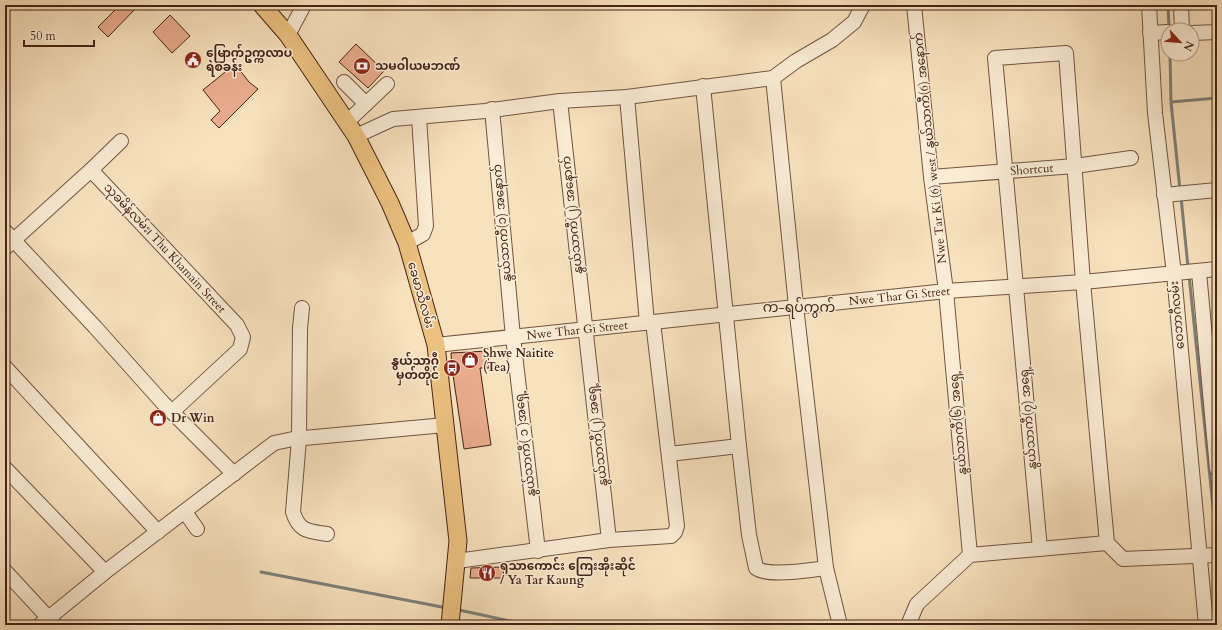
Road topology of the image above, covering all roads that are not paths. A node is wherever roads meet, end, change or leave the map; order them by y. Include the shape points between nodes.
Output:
1 (262, 5) edge
2 (304, 5) edge
3 (863, 5) edge
4 (914, 5) edge
5 (1149, 5) edge
6 (1181, 5) edge
7 (1182, 22) edge
8 (1217, 32) edge
9 (1160, 33) edge
10 (1200, 33) edge
11 (1150, 34) junction
12 (288, 35) junction
13 (773, 78) junction
14 (344, 82) dead end
15 (387, 84) dead end
16 (703, 86) junction
17 (627, 97) junction
18 (560, 101) junction
19 (366, 104) junction
20 (492, 109) junction
21 (419, 117) junction
22 (351, 129) junction
23 (121, 141) dead end
24 (1131, 158) dead end
25 (1075, 166) junction
26 (91, 170) junction
27 (1006, 170) junction
28 (931, 177) junction
29 (1217, 190) edge
30 (1164, 195) junction
31 (8, 239) edge
32 (407, 243) junction
33 (1217, 269) edge
34 (1187, 273) junction
35 (1083, 282) junction
36 (1016, 287) junction
37 (946, 291) junction
38 (796, 306) junction
39 (302, 308) dead end
40 (726, 315) junction
41 (650, 322) junction
42 (584, 329) junction
43 (513, 337) junction
44 (436, 345) junction
45 (5, 367) edge
46 (172, 412) junction
47 (445, 425) junction
48 (296, 439) junction
49 (739, 446) junction
50 (669, 454) junction
51 (5, 468) edge
52 (1217, 469) edge
53 (234, 474) junction
54 (185, 512) junction
55 (197, 529) dead end
56 (158, 532) junction
57 (327, 534) dead end
58 (609, 540) junction
59 (1107, 543) junction
60 (1040, 549) junction
61 (538, 551) junction
62 (970, 555) junction
63 (1206, 555) edge
64 (458, 561) junction
65 (826, 568) junction
66 (5, 571) edge
67 (105, 572) junction
68 (48, 622) edge
69 (450, 625) edge
70 (840, 625) edge
71 (908, 625) edge
72 (1206, 625) edge

1 - 12 main road, ခေမာသီလမ်း
2 - 12 street
3 - 13 street via 854,22 832,40
4 - 28 street, Nwe Tar Ki (6) west / နွယ်သာကီ(6) အနောက်
5 - 11 street, ဝေဘာဂီလမ်း
6 - 7 street
8 - 10 street
9 - 11 street
11 - 30 street, ဝေဘာဂီလမ်း
12 - 22 main road, ခေမာသီလမ်း
13 - 16 street
13 - 38 street
14 - 19 street
15 - 19 street
16 - 17 street
16 - 40 street
17 - 18 street
17 - 41 street
18 - 20 street
18 - 42 street, နွယ်သာကီ(၂) အနောက်
19 - 22 street
20 - 21 street
20 - 43 street, နွယ်သာကီ(၁) အနောက်
21 - 22 street
21 - 32 street via 426,226 423,234
22 - 32 main road, ခေမာသီလမ်း via 390,203
23 - 26 street
24 - 25 street, Shortcut
25 - 27 street, Shortcut
25 - 27 street, နွယ်သာကီ(၇) အရှေ့ via 1066,53 995,58
25 - 35 street
26 - 31 street
26 - 46 street, သုခမိန်လမ်း၊ Thu Khamain Street via 237,325 243,336 240,349
27 - 28 street, Shortcut
27 - 36 street, နွယ်သာကီ(၇) အရှေ့
28 - 37 street, Nwe Tar Ki (6) west / နွယ်သာကီ(6) အနောက်
29 - 30 street
30 - 34 street, ဝေဘာဂီလမ်း
31 - 46 street
32 - 44 main road, ခေမာသီလမ်း
33 - 34 street, Nwe Thar Gi Street
34 - 35 street, Nwe Thar Gi Street
34 - 52 street
34 - 63 street, ဝေဘာဂီလမ်း
35 - 36 street, Nwe Thar Gi Street
35 - 59 street
36 - 37 street, Nwe Thar Gi Street
36 - 60 street, နွယ်သာကီ(၇) အရှေ့
37 - 38 street, Nwe Thar Gi Street
37 - 62 street, နွယ်သာကီ(၆) အရှေ့
38 - 40 street, Nwe Thar Gi Street
38 - 65 street
39 - 48 street
40 - 41 street, Nwe Thar Gi Street
40 - 49 street
41 - 42 street, Nwe Thar Gi Street
41 - 50 street
42 - 43 street, Nwe Thar Gi Street
42 - 58 street, နွယ်သာကီ(၂) အရှေ့
43 - 44 street, Nwe Thar Gi Street
43 - 61 street, နွယ်သာကီ( ၁ )အရှေ့
44 - 47 main road, ခေမာသီလမ်း
45 - 56 street
46 - 53 street
47 - 48 street
47 - 64 main road, ခေမာသီလမ်း
48 - 53 street via 274,443
48 - 57 street via 293,512 295,520 304,530
49 - 50 street
49 - 65 street via 749,535 756,568 762,571
50 - 58 street via 677,526 675,532 671,536
51 - 67 street
53 - 54 street
54 - 55 street
54 - 56 street
56 - 67 street
58 - 61 street
59 - 60 street
59 - 63 street via 1123,559
60 - 62 street
61 - 64 street
62 - 71 street via 917,604
63 - 72 street, ဝေဘာဂီလမ်း
64 - 69 main road, ခေမာသီလမ်း
65 - 70 street
66 - 68 street
67 - 68 street

